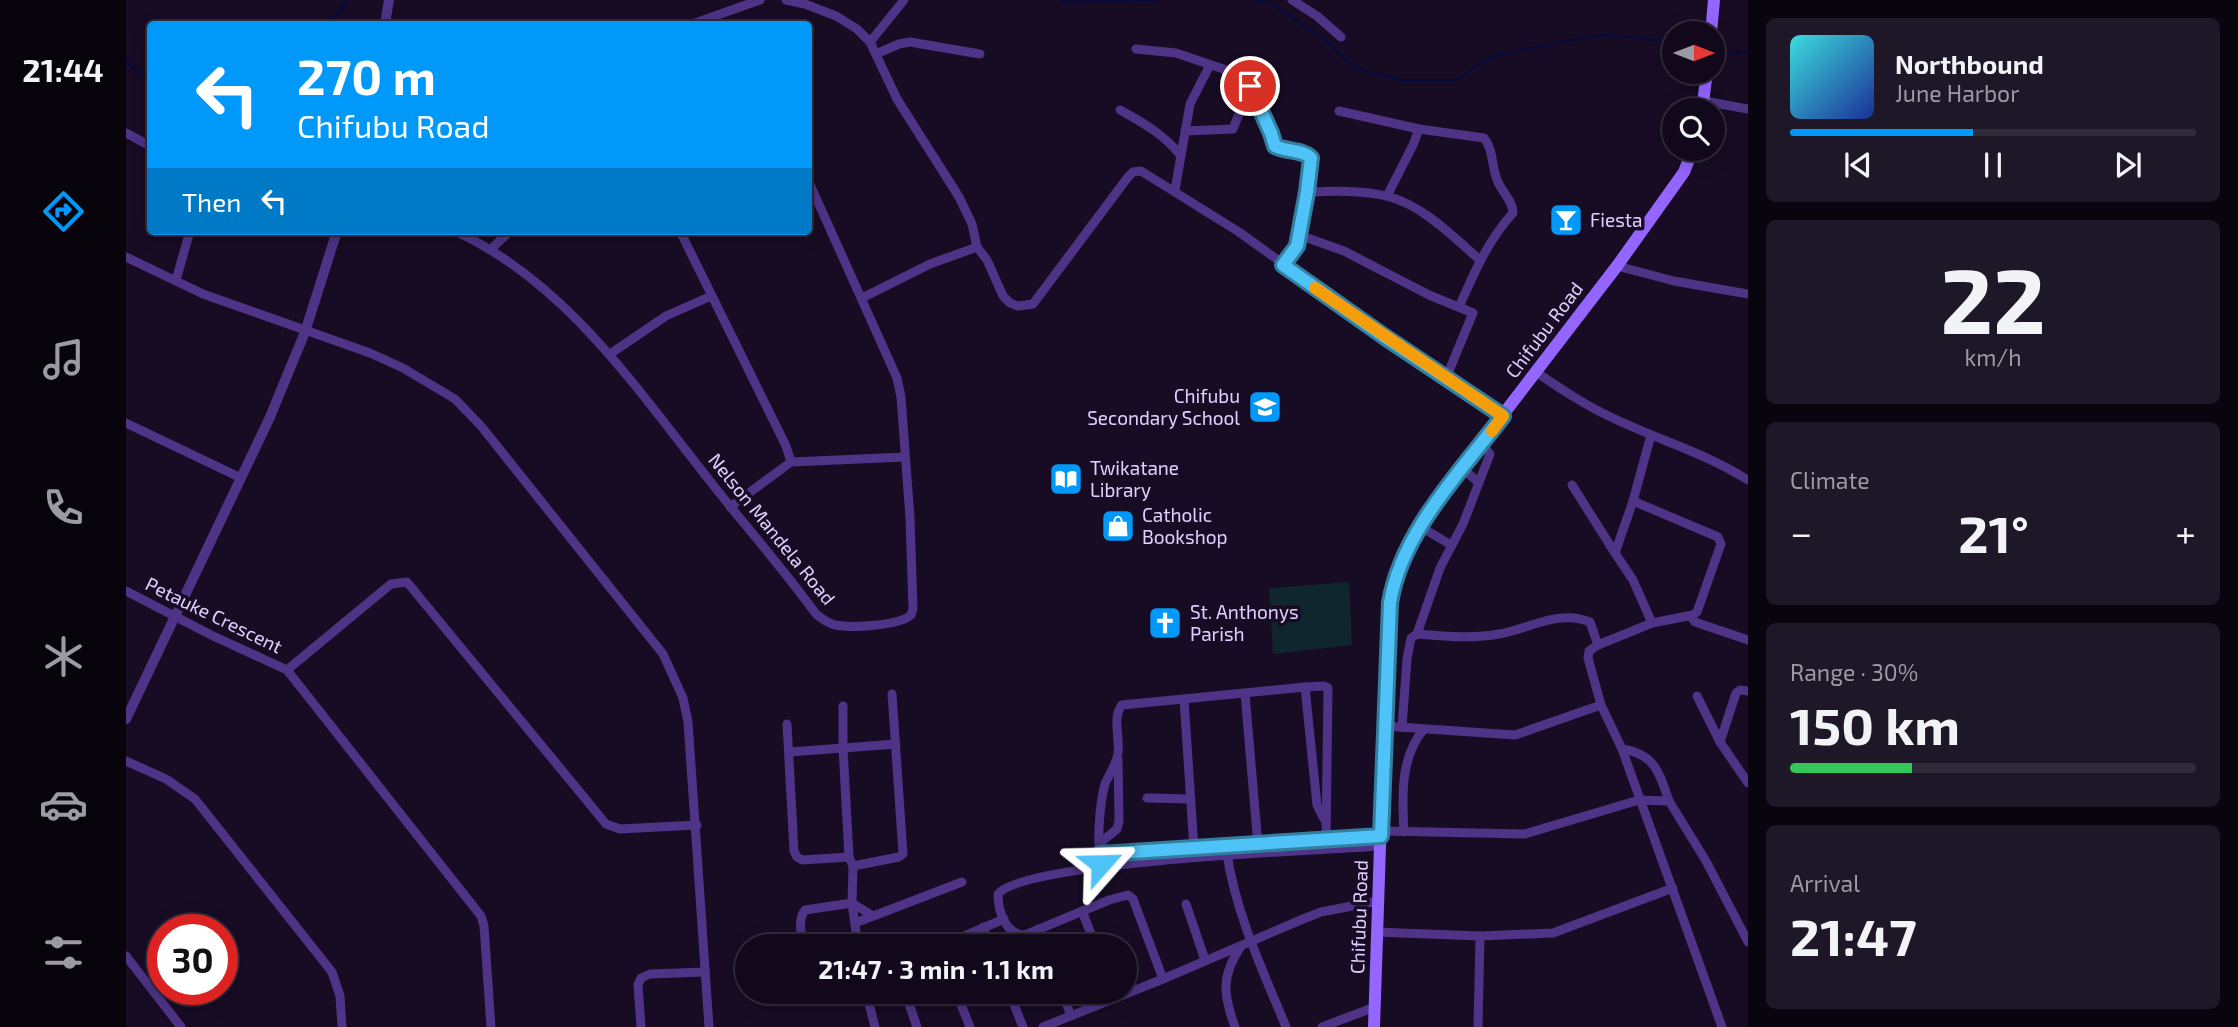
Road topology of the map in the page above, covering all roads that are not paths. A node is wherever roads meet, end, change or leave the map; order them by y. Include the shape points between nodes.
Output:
1 (389, 0) edge
2 (760, 0) edge
3 (786, 0) edge
4 (904, 0) edge
5 (1292, 0) edge
6 (1714, 0) edge
7 (806, 2) edge
8 (386, 19) edge
9 (700, 21) edge
10 (1712, 21) edge
11 (1341, 37) dead end
12 (870, 42) junction
13 (1136, 49) dead end
14 (876, 54) junction
15 (980, 54) dead end
16 (1210, 65) junction
17 (1250, 86) junction
18 (1725, 107) edge
19 (1748, 109) edge
20 (1120, 110) dead end
21 (1339, 111) dead end
22 (1419, 129) junction
23 (1185, 131) junction
24 (126, 134) edge
25 (147, 144) edge
26 (1181, 156) junction
27 (1688, 161) edge
28 (812, 189) edge
29 (1175, 190) junction
30 (1307, 192) junction
31 (1387, 196) junction
32 (189, 235) edge
33 (336, 235) edge
34 (462, 235) edge
35 (506, 235) edge
36 (682, 235) edge
37 (1299, 235) junction
38 (977, 247) junction
39 (490, 250) junction
40 (126, 257) edge
41 (1480, 260) junction
42 (1283, 265) junction
43 (1617, 266) junction
44 (176, 280) junction
45 (1748, 294) edge
46 (711, 296) junction
47 (862, 298) junction
48 (1459, 307) junction
49 (306, 332) junction
50 (610, 354) junction
51 (1536, 372) junction
52 (1446, 378) junction
53 (1503, 416) junction
54 (126, 423) edge
55 (1651, 435) junction
56 (1482, 444) junction
57 (905, 457) junction
58 (791, 462) junction
59 (1462, 468) junction
60 (241, 478) junction
61 (1748, 480) edge
62 (1478, 482) junction
63 (1572, 485) dead end
64 (1633, 501) junction
65 (730, 507) junction
66 (1421, 527) junction
67 (1451, 545) junction
68 (1615, 553) junction
69 (126, 591) edge
70 (175, 616) junction
71 (1690, 617) junction
72 (1652, 623) junction
73 (1417, 634) junction
74 (1748, 640) edge
75 (1598, 645) junction
76 (287, 670) junction
77 (1305, 687) junction
78 (1748, 691) edge
79 (892, 694) dead end
80 (1245, 694) junction
81 (1697, 696) dead end
82 (1184, 699) junction
83 (1601, 705) junction
84 (843, 706) dead end
85 (126, 719) edge
86 (787, 724) dead end
87 (1384, 726) junction
88 (1402, 727) junction
89 (1424, 729) junction
90 (1720, 741) junction
91 (896, 744) junction
92 (843, 748) junction
93 (1622, 749) junction
94 (790, 752) junction
95 (1118, 757) junction
96 (126, 761) edge
97 (1748, 783) edge
98 (1147, 797) dead end
99 (1191, 799) junction
100 (1639, 800) junction
101 (1669, 801) junction
102 (1325, 821) junction
103 (697, 825) junction
104 (1404, 832) junction
105 (1381, 838) junction
106 (1326, 839) junction
107 (1100, 843) junction
108 (1258, 845) junction
109 (1287, 848) junction
110 (1194, 849) junction
111 (1226, 852) junction
112 (1100, 854) junction
113 (1168, 856) junction
114 (851, 862) junction
115 (1103, 866) junction
116 (961, 882) dead end
117 (1673, 888) junction
118 (1378, 901) junction
119 (852, 903) junction
120 (1186, 904) dead end
121 (1082, 911) junction
122 (873, 916) junction
123 (1004, 919) junction
124 (855, 923) junction
125 (983, 927) junction
126 (1038, 929) junction
127 (1376, 932) junction
128 (802, 934) edge
129 (856, 934) edge
130 (968, 934) edge
131 (985, 934) edge
132 (1040, 934) edge
133 (1091, 934) edge
134 (1479, 936) junction
135 (1251, 942) junction
136 (1748, 942) edge
137 (1241, 946) junction
138 (126, 956) edge
139 (1205, 960) junction
140 (705, 972) junction
141 (1163, 979) junction
142 (1137, 987) edge
143 (869, 1004) edge
144 (909, 1004) edge
145 (961, 1004) edge
146 (1014, 1004) edge
147 (1066, 1004) edge
148 (1096, 1004) edge
149 (1375, 1007) junction
150 (1071, 1016) junction
151 (181, 1027) edge
152 (342, 1027) edge
153 (491, 1027) edge
154 (641, 1027) edge
155 (709, 1027) edge
156 (875, 1027) edge
157 (917, 1027) edge
158 (970, 1027) edge
159 (1023, 1027) edge
160 (1042, 1027) edge
161 (1235, 1027) edge
162 (1286, 1027) edge
163 (1322, 1027) edge
164 (1374, 1027) edge
165 (1478, 1027) edge
166 (1723, 1027) edge

1 - 8 street
2 - 9 street
3 - 7 street
4 - 12 street
5 - 11 street
6 - 10 main road
7 - 12 street via 857,29
12 - 14 street
13 - 16 street via 1176,53
14 - 15 street via 910,42
14 - 38 street via 897,99 960,197
16 - 17 street via 1241,75
16 - 23 street via 1190,104
17 - 23 street via 1233,129
17 - 30 street via 1275,146 1311,158
18 - 19 street
20 - 26 street via 1171,143
21 - 22 street
22 - 31 street
22 - 41 street via 1484,138 1489,145 1497,181 1513,213
23 - 26 street
24 - 25 street
26 - 29 street
27 - 43 main road, Chifubu Road
28 - 47 street, Nelson Mandela Road
29 - 38 street via 1141,171 1133,172 1039,298 1027,306 1010,303 1003,296
29 - 42 street
30 - 31 street
30 - 37 street
31 - 41 street via 1432,219
32 - 44 street
33 - 49 street
34 - 39 street, Nelson Mandela Road
35 - 39 street
36 - 46 street
37 - 42 street
37 - 48 street via 1344,251
38 - 47 street via 930,264
39 - 50 street, Nelson Mandela Road via 552,296
40 - 44 street
41 - 48 street
42 - 52 street
43 - 45 street
43 - 51 main road, Chifubu Road
44 - 49 street
46 - 50 street via 666,316
46 - 58 street
47 - 57 street, Nelson Mandela Road via 897,378
48 - 52 street via 1473,313
49 - 60 street
49 - 103 street via 403,368 455,398 663,654 686,710
50 - 65 street, Nelson Mandela Road
51 - 53 main road, Chifubu Road
51 - 55 street via 1572,397
52 - 53 street
53 - 56 main road, Chifubu Road
54 - 60 street
55 - 61 street via 1719,462
55 - 64 street
56 - 59 main road, Chifubu Road
56 - 62 street via 1490,454
57 - 58 street
57 - 65 street, Nelson Mandela Road via 913,609 899,622 836,625 825,621
58 - 65 street
59 - 62 street
59 - 66 main road, Chifubu Road
60 - 70 street
62 - 67 street
63 - 68 street
64 - 68 street
64 - 71 street via 1721,540 1697,612
66 - 67 street
66 - 87 main road, Chifubu Road via 1394,579
67 - 73 street
68 - 72 street via 1638,589
69 - 70 street, Petauke Crescent
70 - 76 street, Petauke Crescent
70 - 85 street
71 - 72 street
71 - 74 street
72 - 75 street
73 - 75 street via 1499,634 1567,618 1590,622
73 - 88 street via 1411,638 1407,659
75 - 83 street via 1588,658
76 - 103 street via 391,584 407,582 606,824 620,829
76 - 153 street via 481,916
77 - 80 street
77 - 102 street via 1317,805
77 - 102 street via 1324,686 1330,694
78 - 90 street via 1737,693
79 - 91 street
80 - 82 street
80 - 108 street
81 - 90 street
82 - 95 street via 1122,705 1117,713
82 - 99 street
83 - 89 street via 1516,735
83 - 93 street
84 - 92 street
86 - 94 street
87 - 88 street
87 - 105 main road, Chifubu Road
88 - 89 street
89 - 104 street via 1414,740 1406,769
90 - 97 street
91 - 92 street
91 - 114 street via 903,854
92 - 94 street
92 - 114 street
93 - 100 street
93 - 101 street via 1645,755
94 - 114 street via 797,858
95 - 107 street via 1102,797
95 - 107 street via 1119,821 1117,829
96 - 152 street via 166,779 194,799 332,972 340,996
98 - 99 street
99 - 110 street
100 - 101 street
100 - 104 street via 1525,834
100 - 117 street
101 - 136 street
102 - 106 street
103 - 140 street
104 - 105 street
105 - 106 street
105 - 109 street
105 - 118 main road, Chifubu Road
106 - 109 street
107 - 112 street
108 - 109 street
108 - 111 street
109 - 111 street
110 - 111 street
110 - 113 street
111 - 113 street
111 - 135 street
112 - 113 street
112 - 115 street
113 - 115 street
114 - 119 street
115 - 123 street via 1012,884 998,894
116 - 122 street
117 - 134 street via 1553,933
117 - 166 street
118 - 127 main road, Chifubu Road
118 - 135 street via 1321,912
119 - 122 street
119 - 124 street
119 - 128 street via 805,910 800,920
120 - 139 street
121 - 126 street
121 - 133 street
121 - 141 street via 1122,895 1133,899
122 - 124 street
123 - 125 street
123 - 126 street via 1017,935
124 - 129 street
125 - 130 street
125 - 131 street
126 - 132 street
127 - 134 street
127 - 149 main road, Chifubu Road
134 - 165 street
135 - 137 street
135 - 162 street
137 - 139 street
137 - 161 street via 1226,977
138 - 151 street
139 - 141 street
140 - 154 street via 641,978
140 - 155 street
141 - 142 street
143 - 156 street
144 - 157 street
145 - 158 street
146 - 159 street
147 - 150 street
148 - 150 street
149 - 163 street
149 - 164 main road, Chifubu Road
150 - 160 street

